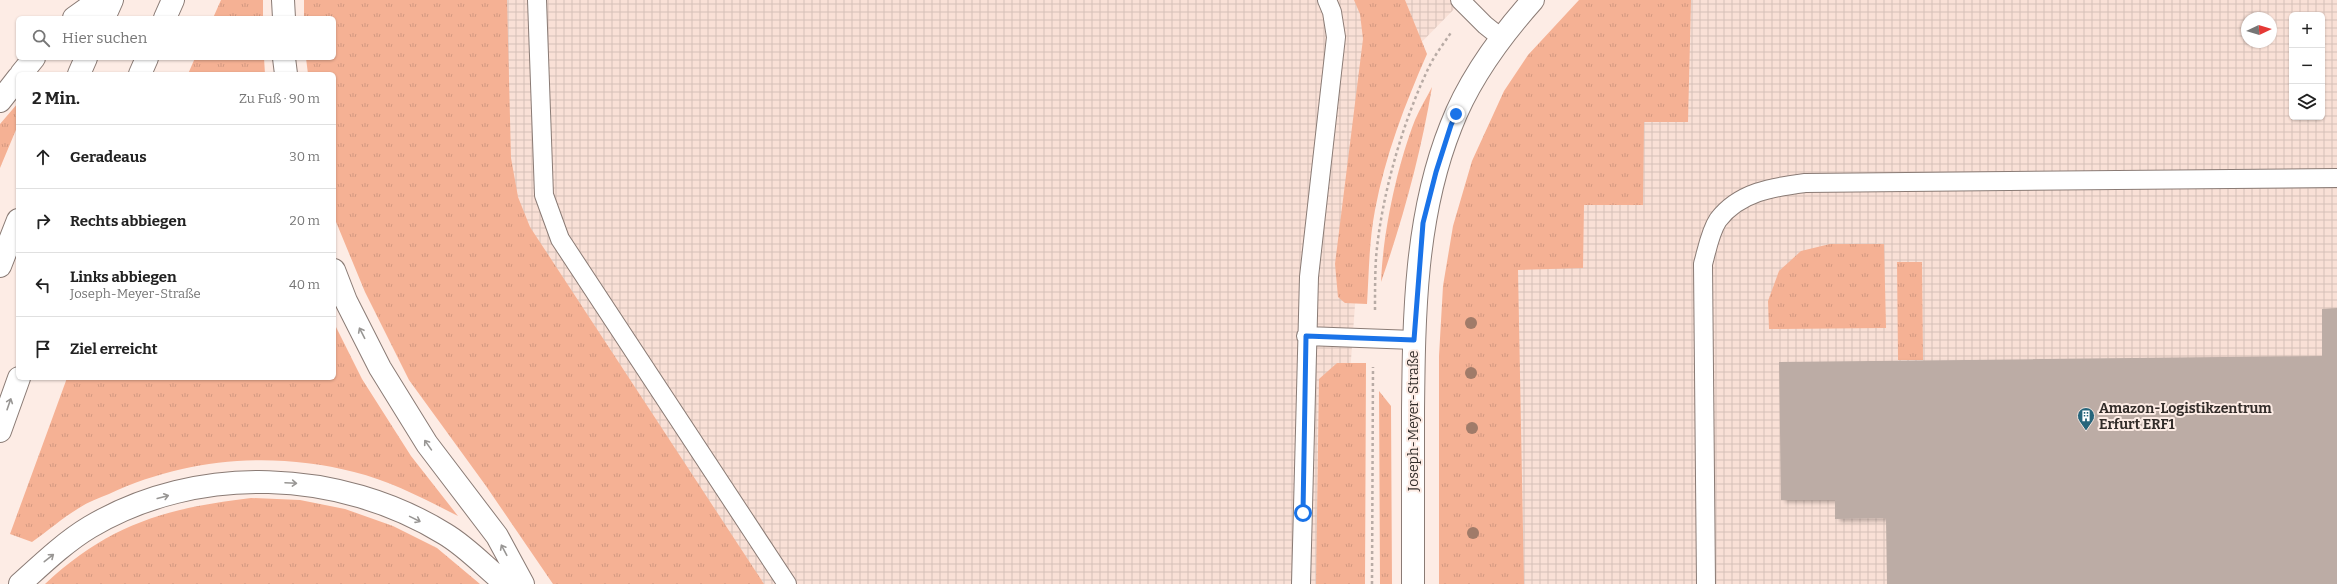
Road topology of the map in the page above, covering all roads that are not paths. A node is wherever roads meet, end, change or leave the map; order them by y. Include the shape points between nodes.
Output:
1 (98, 0) edge
2 (112, 0) edge
3 (174, 0) edge
4 (283, 0) edge
5 (537, 0) edge
6 (1327, 0) edge
7 (1460, 0) edge
8 (1533, 0) edge
9 (77, 16) edge
10 (105, 16) edge
11 (166, 16) edge
12 (284, 16) edge
13 (1500, 37) junction
14 (32, 60) edge
15 (85, 60) edge
16 (146, 60) edge
17 (284, 60) edge
18 (23, 72) edge
19 (80, 72) edge
20 (141, 72) edge
21 (286, 72) edge
22 (16, 81) edge
23 (0, 101) edge
24 (2337, 178) edge
25 (16, 225) edge
26 (0, 266) edge
27 (336, 275) edge
28 (1306, 336) junction
29 (1414, 340) junction
30 (18, 380) edge
31 (0, 431) edge
32 (20, 584) edge
33 (506, 584) edge
34 (523, 584) edge
35 (787, 584) edge
36 (1301, 584) edge
37 (1413, 584) edge
38 (1706, 584) edge

1 - 9 main road
2 - 10 main road
3 - 11 main road
4 - 12 main road
5 - 35 lane via 544,195 560,239
6 - 28 lane via 1332,12 1336,37 1309,277
7 - 13 lane via 1484,25
8 - 13 main road, Joseph-Meyer-Straße
13 - 29 main road, Joseph-Meyer-Straße via 1451,125 1436,172 1423,223
14 - 18 main road
15 - 19 main road
16 - 20 main road
17 - 21 main road
22 - 23 main road
24 - 38 lane via 1805,183 1756,192 1734,204 1718,220 1703,264
25 - 26 main road
34 -> 27 main road via 497,536 427,444 380,368 346,301
28 - 29 lane
28 - 36 lane
29 - 37 main road, Joseph-Meyer-Straße
31 -> 30 main road
32 -> 33 main road via 46,559 90,527 144,502 197,488 251,481 301,483 350,493 400,511 446,534

